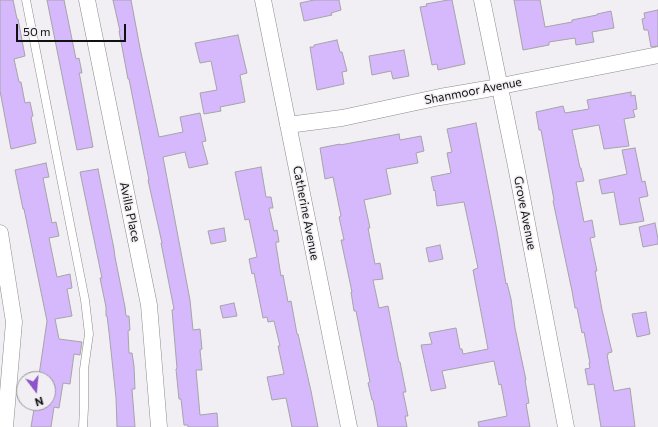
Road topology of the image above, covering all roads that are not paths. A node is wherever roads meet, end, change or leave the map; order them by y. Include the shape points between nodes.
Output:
1 (26, 0) edge
2 (87, 0) edge
3 (263, 0) edge
4 (482, 0) edge
5 (658, 55) edge
6 (500, 86) junction
7 (288, 125) junction
8 (0, 233) edge
9 (5, 427) edge
10 (83, 427) edge
11 (159, 427) edge
12 (349, 427) edge
13 (566, 427) edge

1 - 10 lane via 85,300 89,334 84,369
2 - 11 street, Avilla Place via 149,305
3 - 7 street, Catherine Avenue
4 - 6 street, Grove Avenue
5 - 6 street, Shanmoor Avenue
6 - 7 street, Shanmoor Avenue via 342,118
6 - 13 street, Grove Avenue
7 - 12 street, Catherine Avenue
8 - 9 street via 14,322

